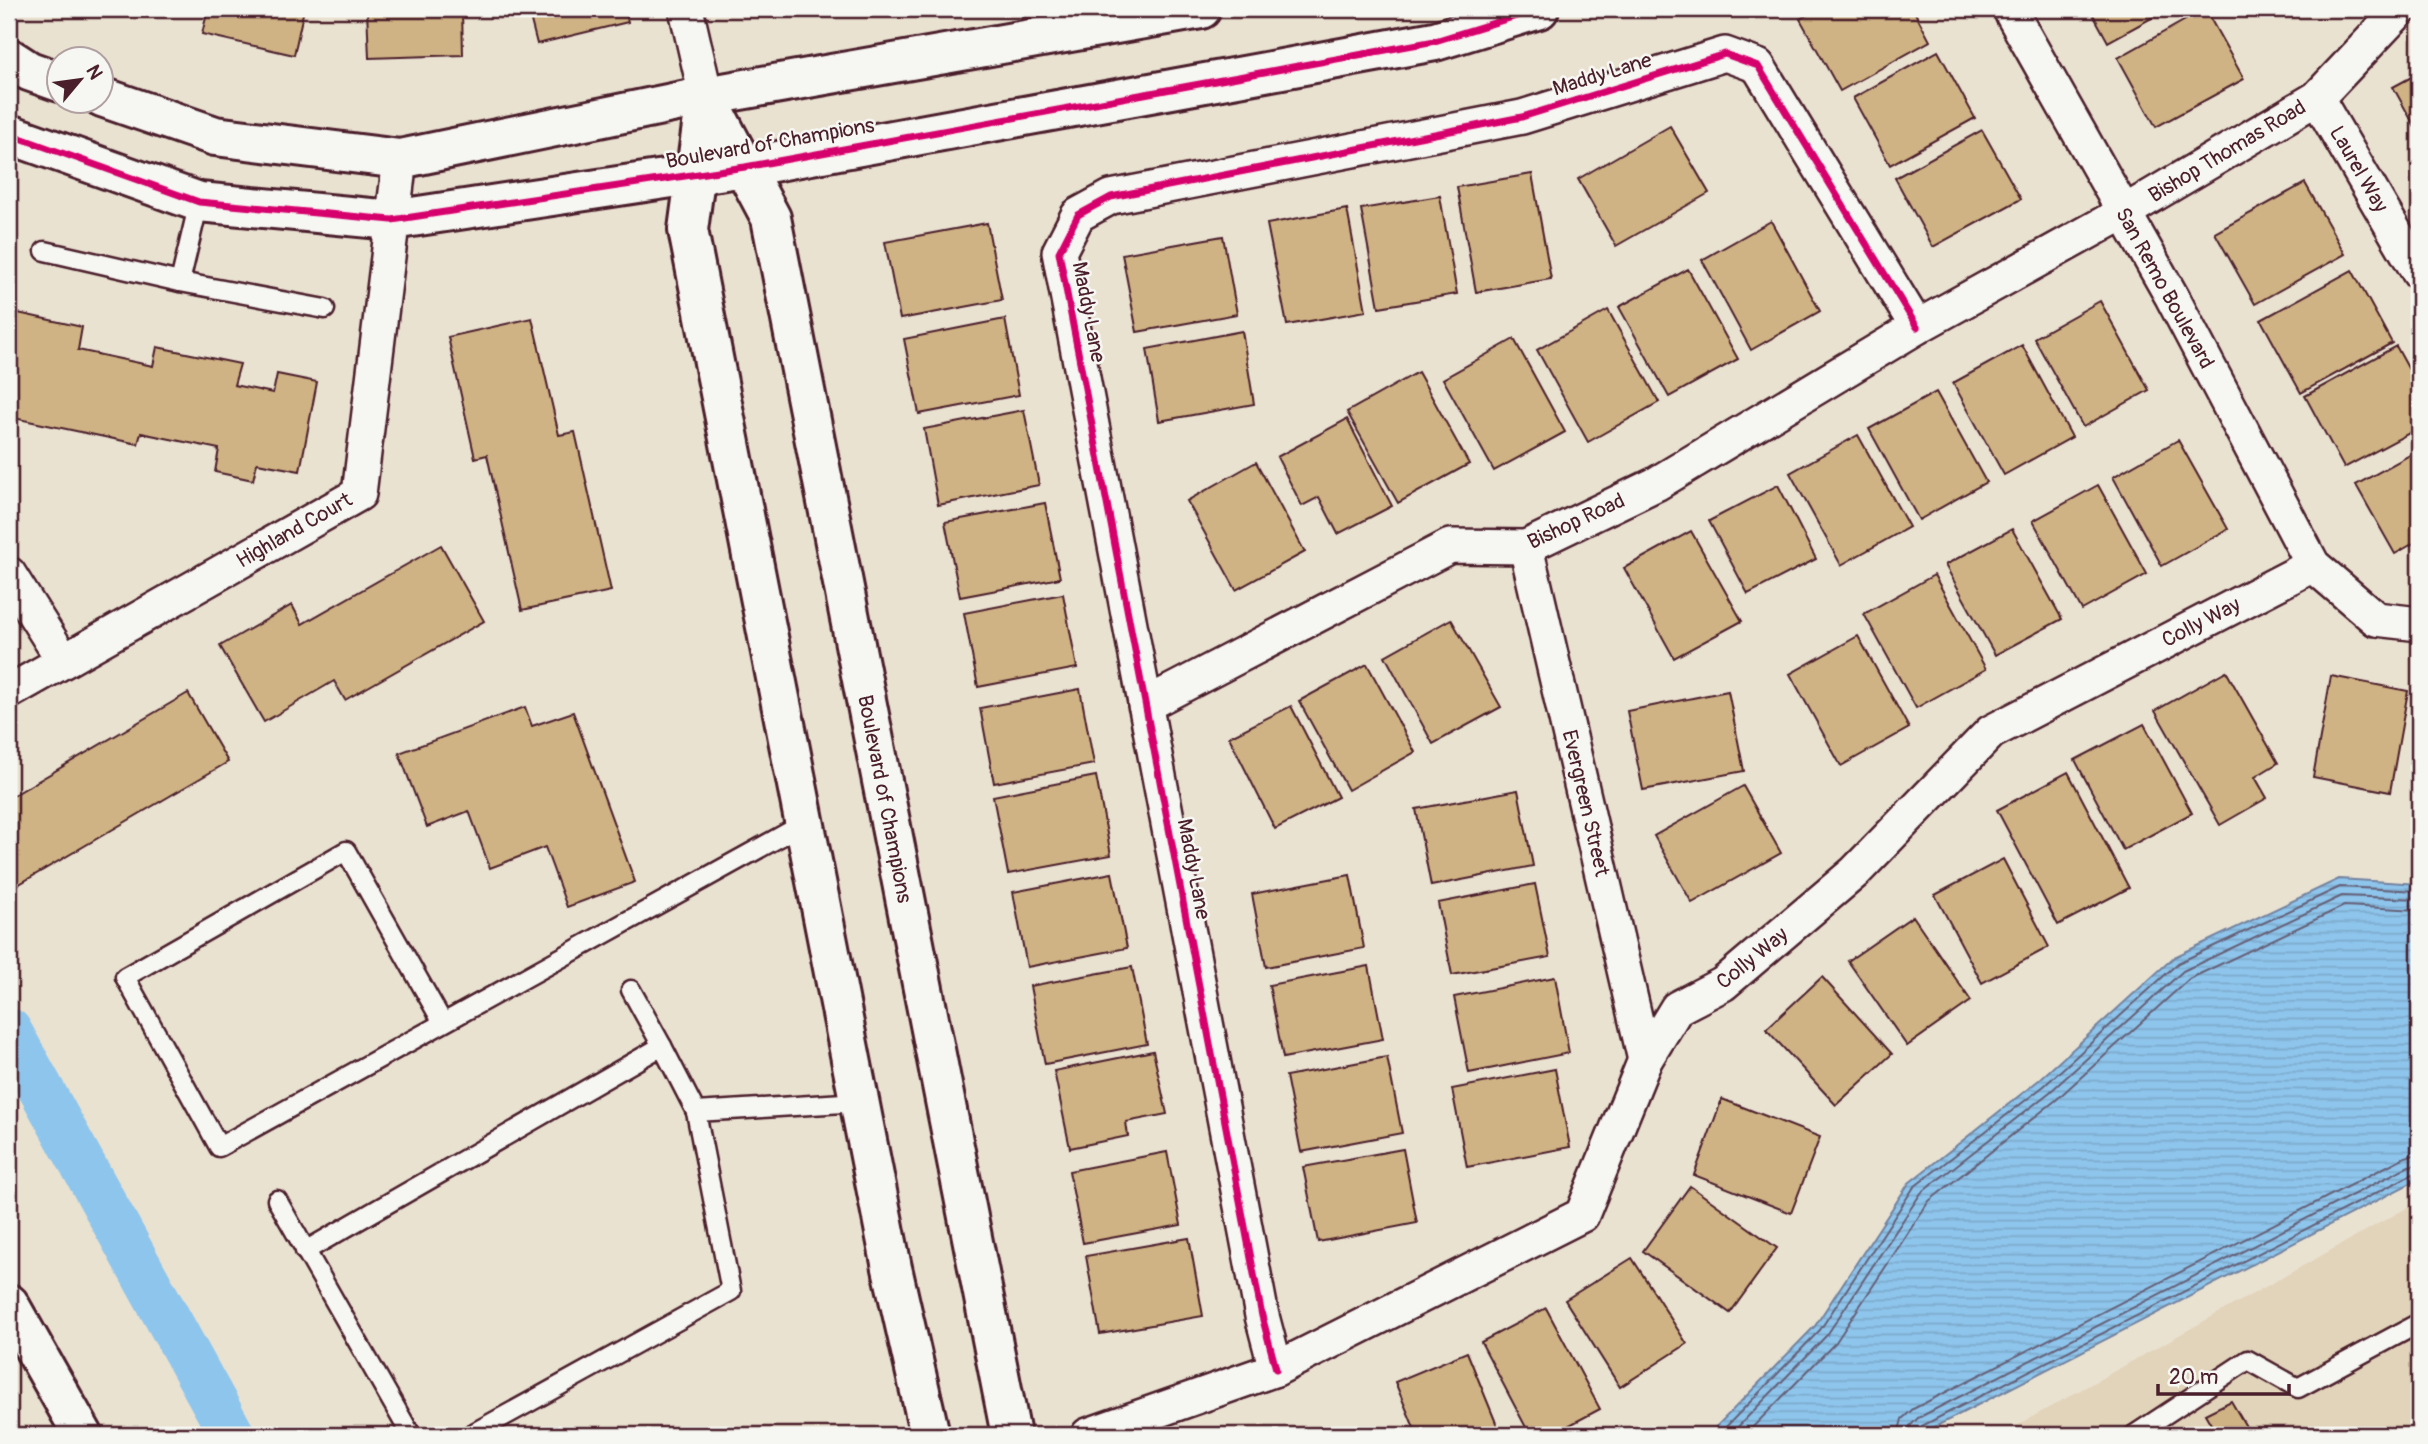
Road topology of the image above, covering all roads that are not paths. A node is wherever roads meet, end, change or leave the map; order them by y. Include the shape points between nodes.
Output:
1 (686, 9) edge
2 (1201, 9) edge
3 (1539, 9) edge
4 (2400, 9) edge
5 (2008, 10) edge
6 (9, 58) edge
7 (46, 77) edge
8 (706, 96) junction
9 (2317, 98) junction
10 (116, 102) edge
11 (9, 134) edge
12 (400, 159) junction
13 (745, 167) junction
14 (696, 174) junction
15 (199, 202) junction
16 (2123, 213) junction
17 (392, 220) junction
18 (45, 251) dead end
19 (2419, 273) edge
20 (180, 282) junction
21 (325, 309) dead end
22 (1917, 327) junction
23 (1526, 547) junction
24 (2313, 565) junction
25 (9, 574) edge
26 (2419, 624) edge
27 (63, 660) junction
28 (9, 692) edge
29 (1145, 705) junction
30 (805, 823) junction
31 (631, 990) dead end
32 (443, 1023) junction
33 (662, 1046) junction
34 (1645, 1060) junction
35 (860, 1102) junction
36 (696, 1112) junction
37 (277, 1200) dead end
38 (305, 1251) junction
39 (9, 1304) edge
40 (2419, 1323) edge
41 (1276, 1369) junction
42 (83, 1435) edge
43 (411, 1435) edge
44 (470, 1435) edge
45 (930, 1435) edge
46 (1011, 1435) edge
47 (1088, 1435) edge
48 (2134, 1435) edge

1 - 8 street
2 - 8 street
3 - 13 street, Boulevard of Champions via 1435,41
4 - 9 street
5 - 16 street, San Remo Boulevard
6 - 7 street
8 - 12 street
8 - 13 street, Boulevard of Champions
8 - 14 street, Boulevard of Champions
9 - 16 street, Bishop Thomas Road
9 - 19 street, Laurel Way
10 - 12 street via 215,136
11 - 15 street, Boulevard of Champions
12 - 17 street, Highland Court
13 - 14 street, Boulevard of Champions
13 - 46 street, Boulevard of Champions via 771,218
14 - 17 street, Boulevard of Champions
14 - 30 street, Boulevard of Champions via 688,230
15 - 17 street, Boulevard of Champions
15 - 20 lane
16 - 22 street, Bishop Thomas Road
16 - 24 street, San Remo Boulevard
17 - 27 street, Highland Court via 359,494
18 - 20 lane
20 - 21 lane
22 - 23 street, Bishop Road via 1656,484
22 - 29 street, Maddy Lane via 1758,66 1725,54 1522,117 1111,197 1078,215 1059,251
23 - 29 street, Bishop Road via 1450,546
23 - 34 street, Evergreen Street
24 - 26 street via 2376,618
24 - 34 street, Colly Way via 1991,732 1855,872 1723,984 1677,1008
25 - 27 street
27 - 28 street, Highland Court
29 - 41 street, Maddy Lane
30 - 32 lane
30 - 35 street, Boulevard of Champions
31 - 33 lane
32 - 32 lane via 219,1147 125,977 346,851
33 - 36 lane
33 - 38 lane
34 - 41 street, Colly Way via 1582,1215
35 - 36 lane
35 - 45 street, Boulevard of Champions
36 - 44 lane via 731,1291
37 - 38 lane
38 - 43 lane
39 - 42 street
40 - 48 lane via 2298,1388 2248,1360
41 - 47 street, Colly Way

